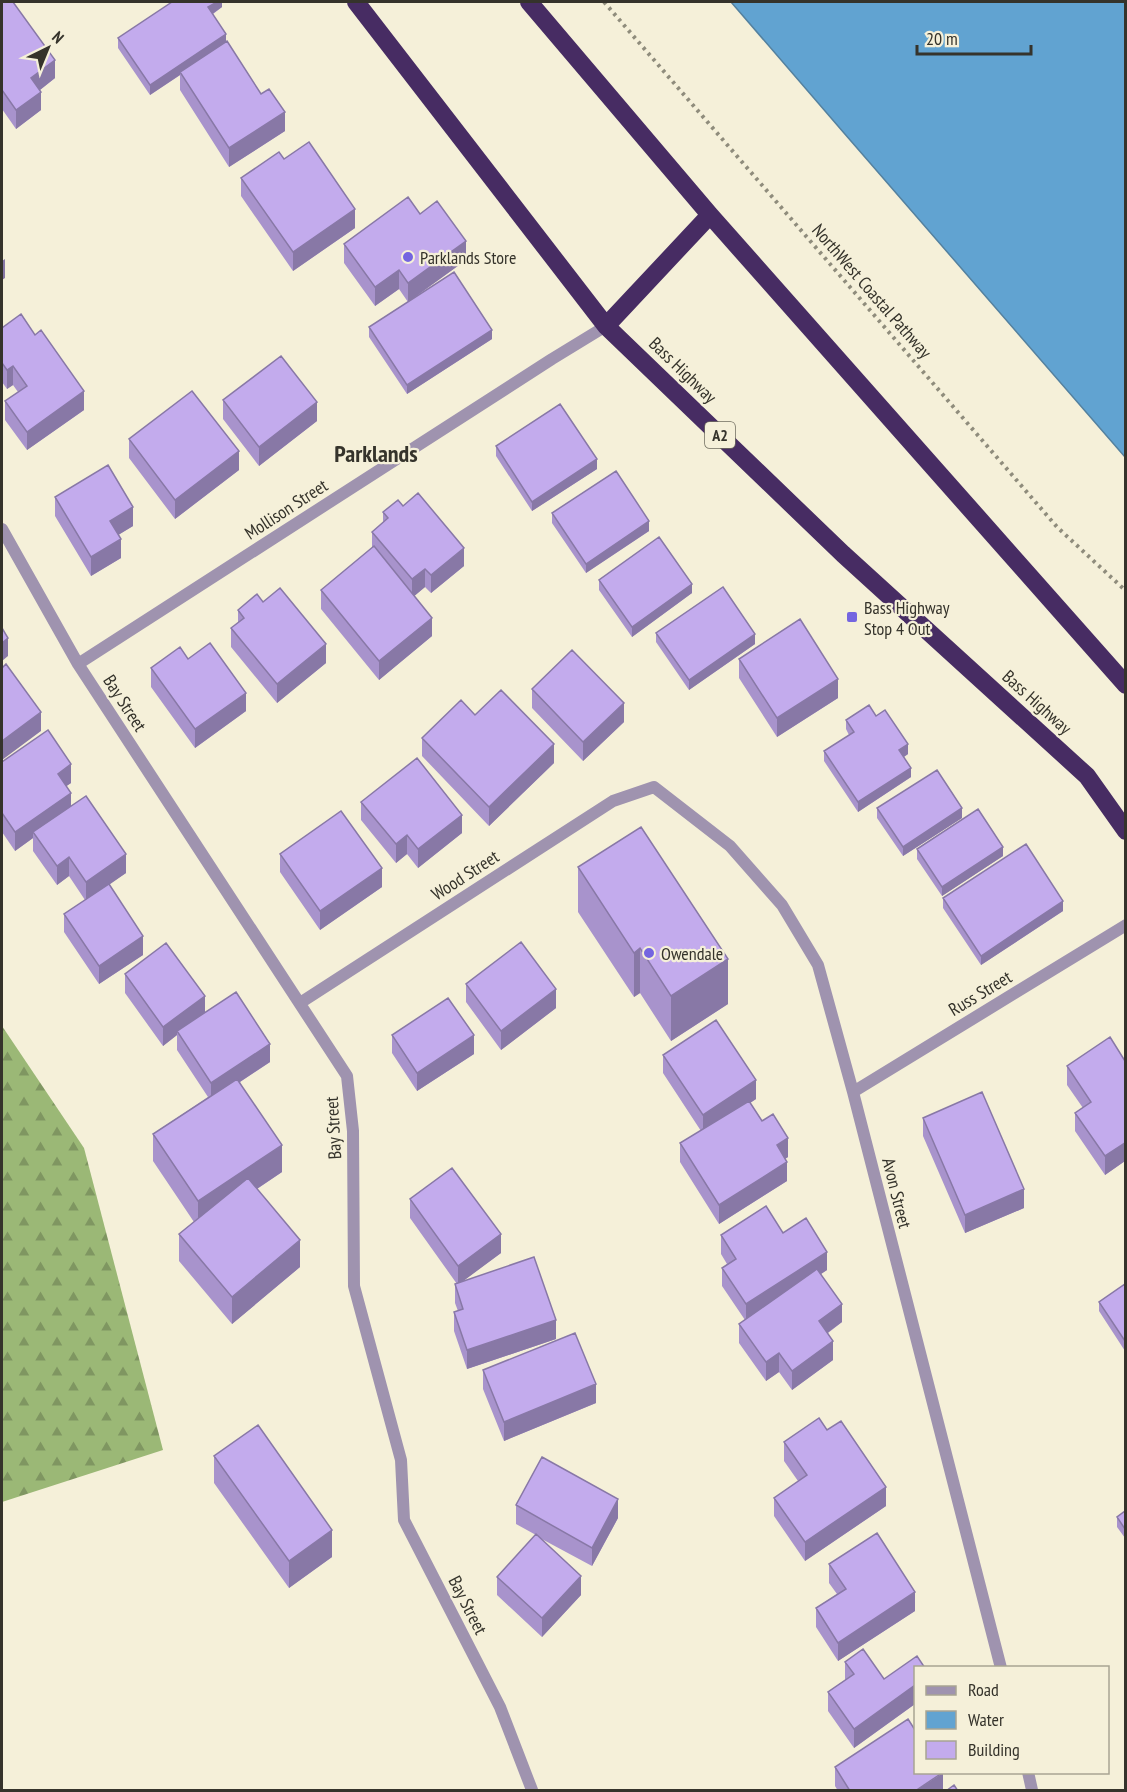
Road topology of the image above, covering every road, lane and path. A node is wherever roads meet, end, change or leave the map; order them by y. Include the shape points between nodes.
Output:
1 (356, 2) edge
2 (529, 2) edge
3 (604, 2) edge
4 (710, 215) junction
5 (606, 326) junction
6 (2, 529) edge
7 (1125, 591) edge
8 (78, 664) junction
9 (1125, 685) edge
10 (654, 787) joint
11 (1125, 831) edge
12 (1125, 925) edge
13 (300, 1003) junction
14 (853, 1092) junction
15 (1000, 1666) edge
16 (1028, 1774) edge
17 (532, 1791) edge
18 (1032, 1791) edge

1 - 5 highway, Bass Highway / A2
2 - 4 highway
3 - 7 path, NorthWest Coastal Pathway via 1057,527
4 - 5 highway
4 - 9 highway
5 - 8 street, Mollison Street
5 - 11 highway, Bass Highway / A2 via 851,561 1087,776
6 - 8 street, Bay Street
8 - 13 street, Bay Street
10 - 13 street, Wood Street via 613,801
10 - 14 street, Avon Street via 730,846 782,905 818,965
12 - 14 street, Russ Street
13 - 17 street, Bay Street via 347,1076 352,1131 354,1286 401,1460 404,1520 500,1707
14 - 15 street, Avon Street
16 - 18 street

